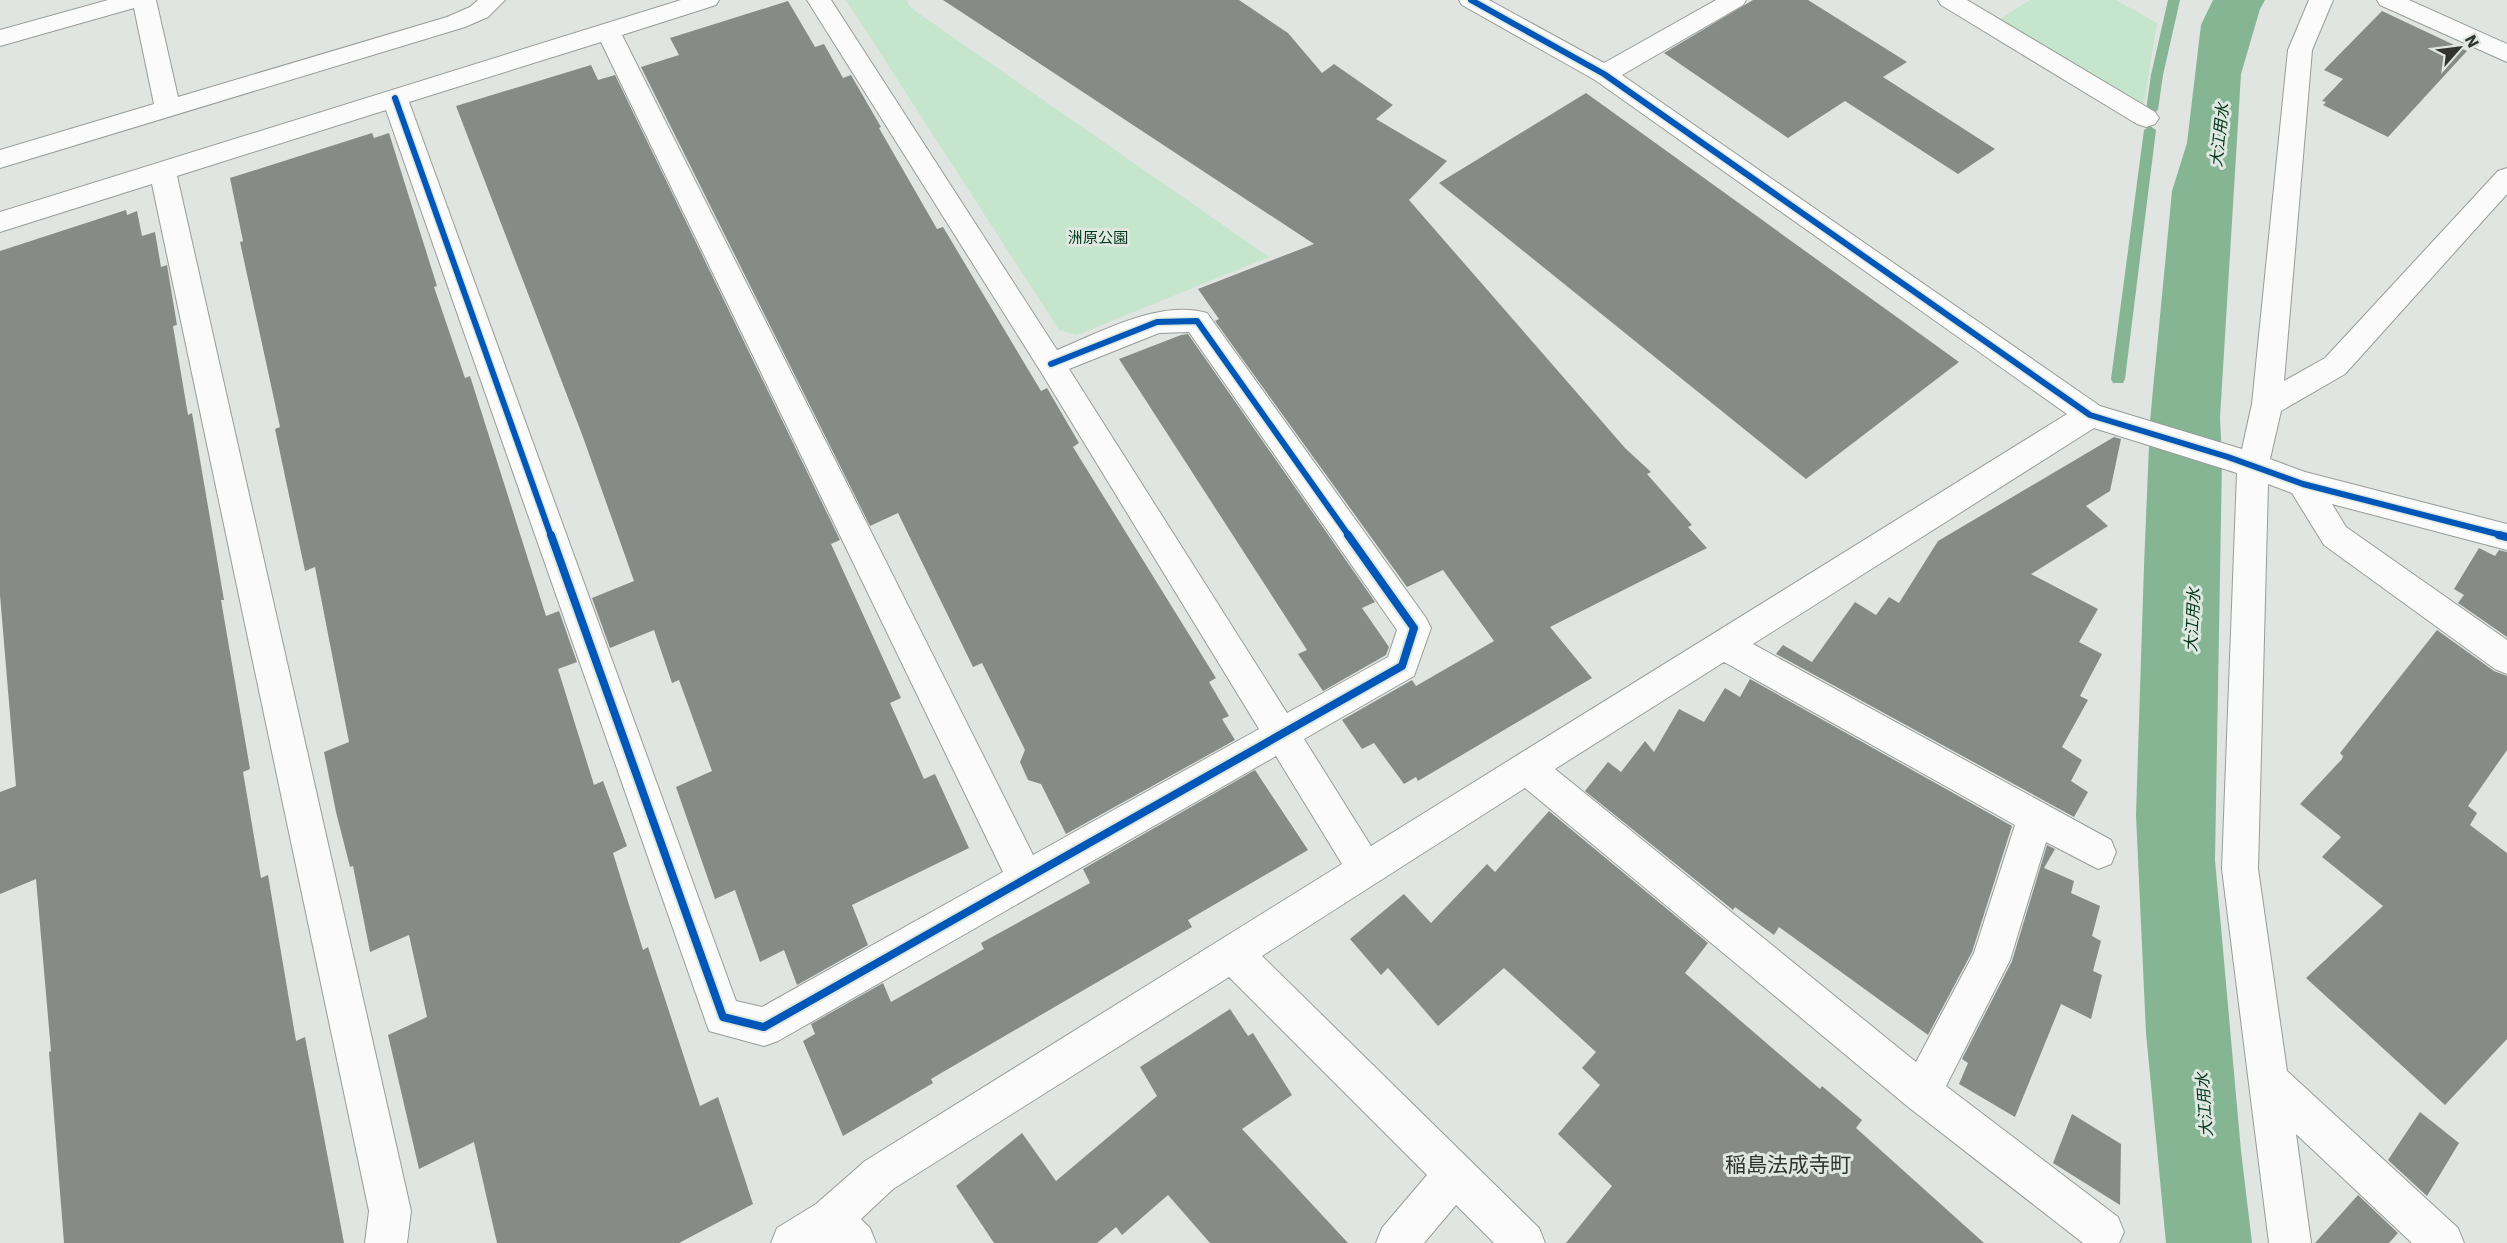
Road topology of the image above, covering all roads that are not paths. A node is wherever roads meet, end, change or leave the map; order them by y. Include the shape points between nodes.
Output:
1 (136, 0) edge
2 (144, 0) edge
3 (493, 0) edge
4 (707, 0) edge
5 (819, 0) edge
6 (1471, 0) edge
7 (1734, 0) edge
8 (1950, 0) edge
9 (2321, 0) edge
10 (2390, 0) edge
11 (608, 31) junction
12 (0, 38) edge
13 (2507, 54) edge
14 (1604, 74) junction
15 (395, 98) junction
16 (168, 109) junction
17 (2146, 118) dead end
18 (0, 159) edge
19 (164, 171) junction
20 (2507, 177) edge
21 (0, 222) edge
22 (1051, 364) junction
23 (2267, 404) junction
24 (2090, 415) junction
25 (2241, 462) junction
26 (2303, 484) junction
27 (2507, 537) edge
28 (1724, 645) junction
29 (2507, 659) edge
30 (1283, 734) junction
31 (1527, 768) junction
32 (2035, 818) junction
33 (2098, 852) dead end
34 (1366, 870) junction
35 (1026, 879) junction
36 (1232, 953) junction
37 (2269, 1082) junction
38 (1921, 1092) junction
39 (1455, 1174) junction
40 (2103, 1232) dead end
41 (841, 1235) edge
42 (386, 1243) edge
43 (792, 1243) edge
44 (1397, 1243) edge
45 (1524, 1243) edge
46 (2290, 1243) edge
47 (2443, 1243) edge

1 - 12 street
2 - 16 street
3 - 16 street via 479,12 456,22
4 - 11 street
5 - 22 street
6 - 14 street
7 - 14 street
8 - 17 street
9 - 23 street via 2300,50
10 - 13 street
11 - 15 street
11 - 35 street
14 - 24 street
15 - 19 street
15 - 35 street via 723,1017 764,1027
16 - 18 street
19 - 21 street
19 - 42 street via 390,1211
20 - 23 street via 2335,366
22 - 30 street
22 - 30 street via 1157,322 1197,321 1414,628 1402,666
23 - 25 street
24 - 25 street
24 - 28 street
25 - 26 street
25 - 37 street via 2240,869
26 - 27 street
26 - 29 street via 2336,536
28 - 31 street
28 - 32 street
30 - 34 street
30 - 35 street
31 - 34 street
31 - 38 street
32 - 33 street
32 - 38 street via 1991,960
34 - 36 street
36 - 39 street
36 - 41 street via 879,1176
37 - 46 street
37 - 47 street
38 - 40 street
39 - 44 street
39 - 45 street
41 - 43 street

